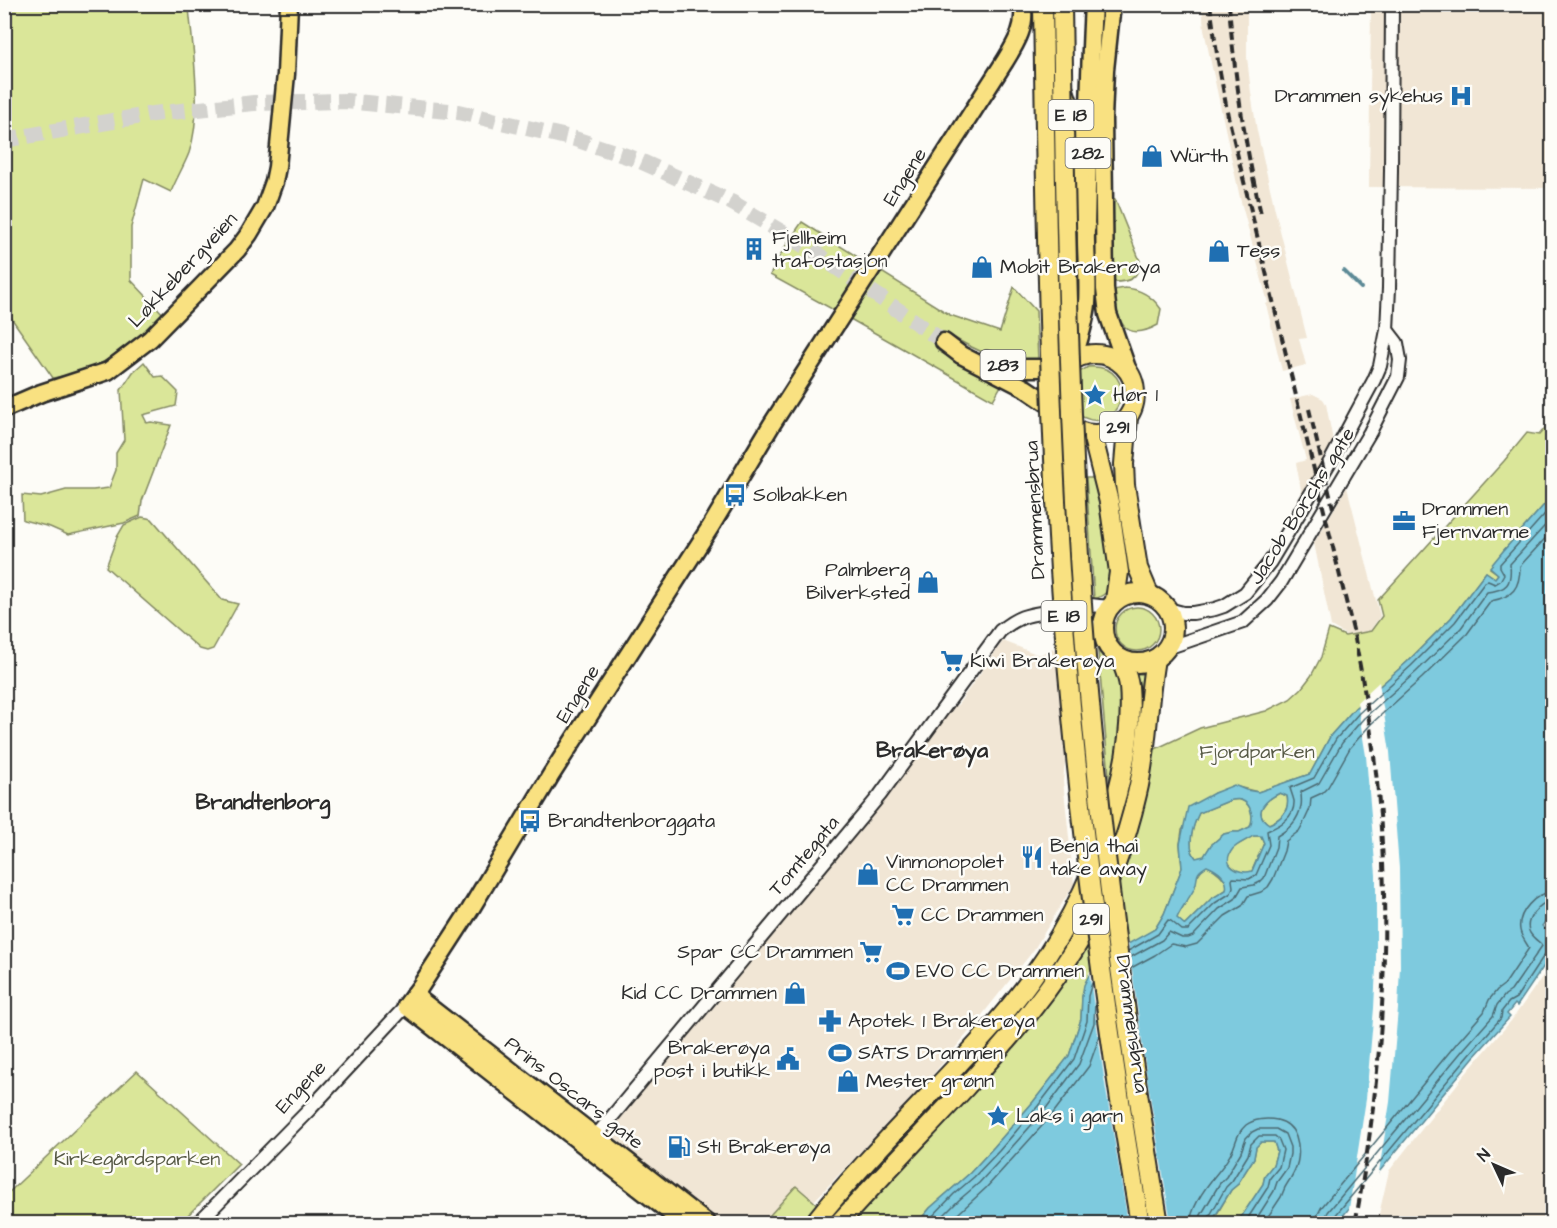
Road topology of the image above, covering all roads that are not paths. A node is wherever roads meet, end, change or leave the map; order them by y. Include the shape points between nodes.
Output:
1 (290, 4) edge
2 (1022, 4) edge
3 (1041, 4) edge
4 (1062, 4) edge
5 (1093, 4) edge
6 (1112, 4) edge
7 (1392, 4) edge
8 (1086, 227) junction
9 (1387, 330) junction
10 (1069, 365) junction
11 (1128, 371) junction
12 (4, 409) edge
13 (1059, 411) junction
14 (1128, 417) junction
15 (1092, 434) junction
16 (1149, 594) junction
17 (1112, 604) junction
18 (1168, 609) junction
19 (1058, 610) junction
20 (1102, 632) junction
21 (1161, 653) junction
22 (1122, 660) junction
23 (410, 1000) junction
24 (591, 1141) junction
25 (197, 1224) edge
26 (685, 1224) edge
27 (708, 1224) edge
28 (813, 1224) edge
29 (838, 1224) edge
30 (1140, 1224) edge
31 (1159, 1224) edge

1 - 12 main road, Løkkebergveien via 277,167 266,207 249,234 150,339 108,371
2 - 23 main road, Engene via 1022,29 1017,41
3 - 8 highway, E 18 via 1077,142 1082,221
3 - 30 highway, Drammensbrua / E 18, bridge via 1049,348 1068,674 1091,892
4 - 31 highway, Drammensbrua / E 18, bridge via 1068,347 1084,632 1110,889
5 - 8 main road, 282
6 - 11 main road, E 18 via 1102,119 1105,289 1108,314
7 - 9 street, Jacob Borchs gate
8 - 10 main road, E 18 via 1087,305
9 - 18 street, Jacob Borchs gate via 1380,366 1369,389 1263,571 1245,593 1224,606 1193,613
9 - 21 street, Jacob Borchs gate via 1397,343 1398,377 1281,582 1243,622
10 - 11 highway via 1086,356 1102,355
10 - 13 highway via 1056,388
10 - 13 main road, 283 via 1025,368 1000,364 944,342
11 - 14 highway, 291 via 1135,392
13 - 15 highway, 291 via 1074,428
14 - 15 highway, 291 via 1116,429
14 - 16 highway, 291 via 1125,485 1138,568
15 - 17 highway, 291 via 1109,502 1119,572
16 - 17 highway via 1131,593
16 - 18 highway, 291
17 - 19 street, Tomtegata via 1071,605
17 - 20 highway, 291 via 1104,617
18 - 21 highway, 291 via 1172,639
19 - 20 street
19 - 24 street, Tomtegata via 1020,617 1000,631 880,795
20 - 22 highway, 291 via 1108,649
21 - 22 highway via 1138,663
21 - 29 highway, 291 via 1137,793 1115,865 1083,934 989,1061
22 - 28 highway, 291 via 1129,684 1130,713 1120,783 1086,887 1067,923 1006,1011
23 - 24 main road, Prins Oscars gate
23 - 25 street, Engene
24 - 26 main road, Prins Oscars gate
24 - 27 main road, Prins Oscars gate

